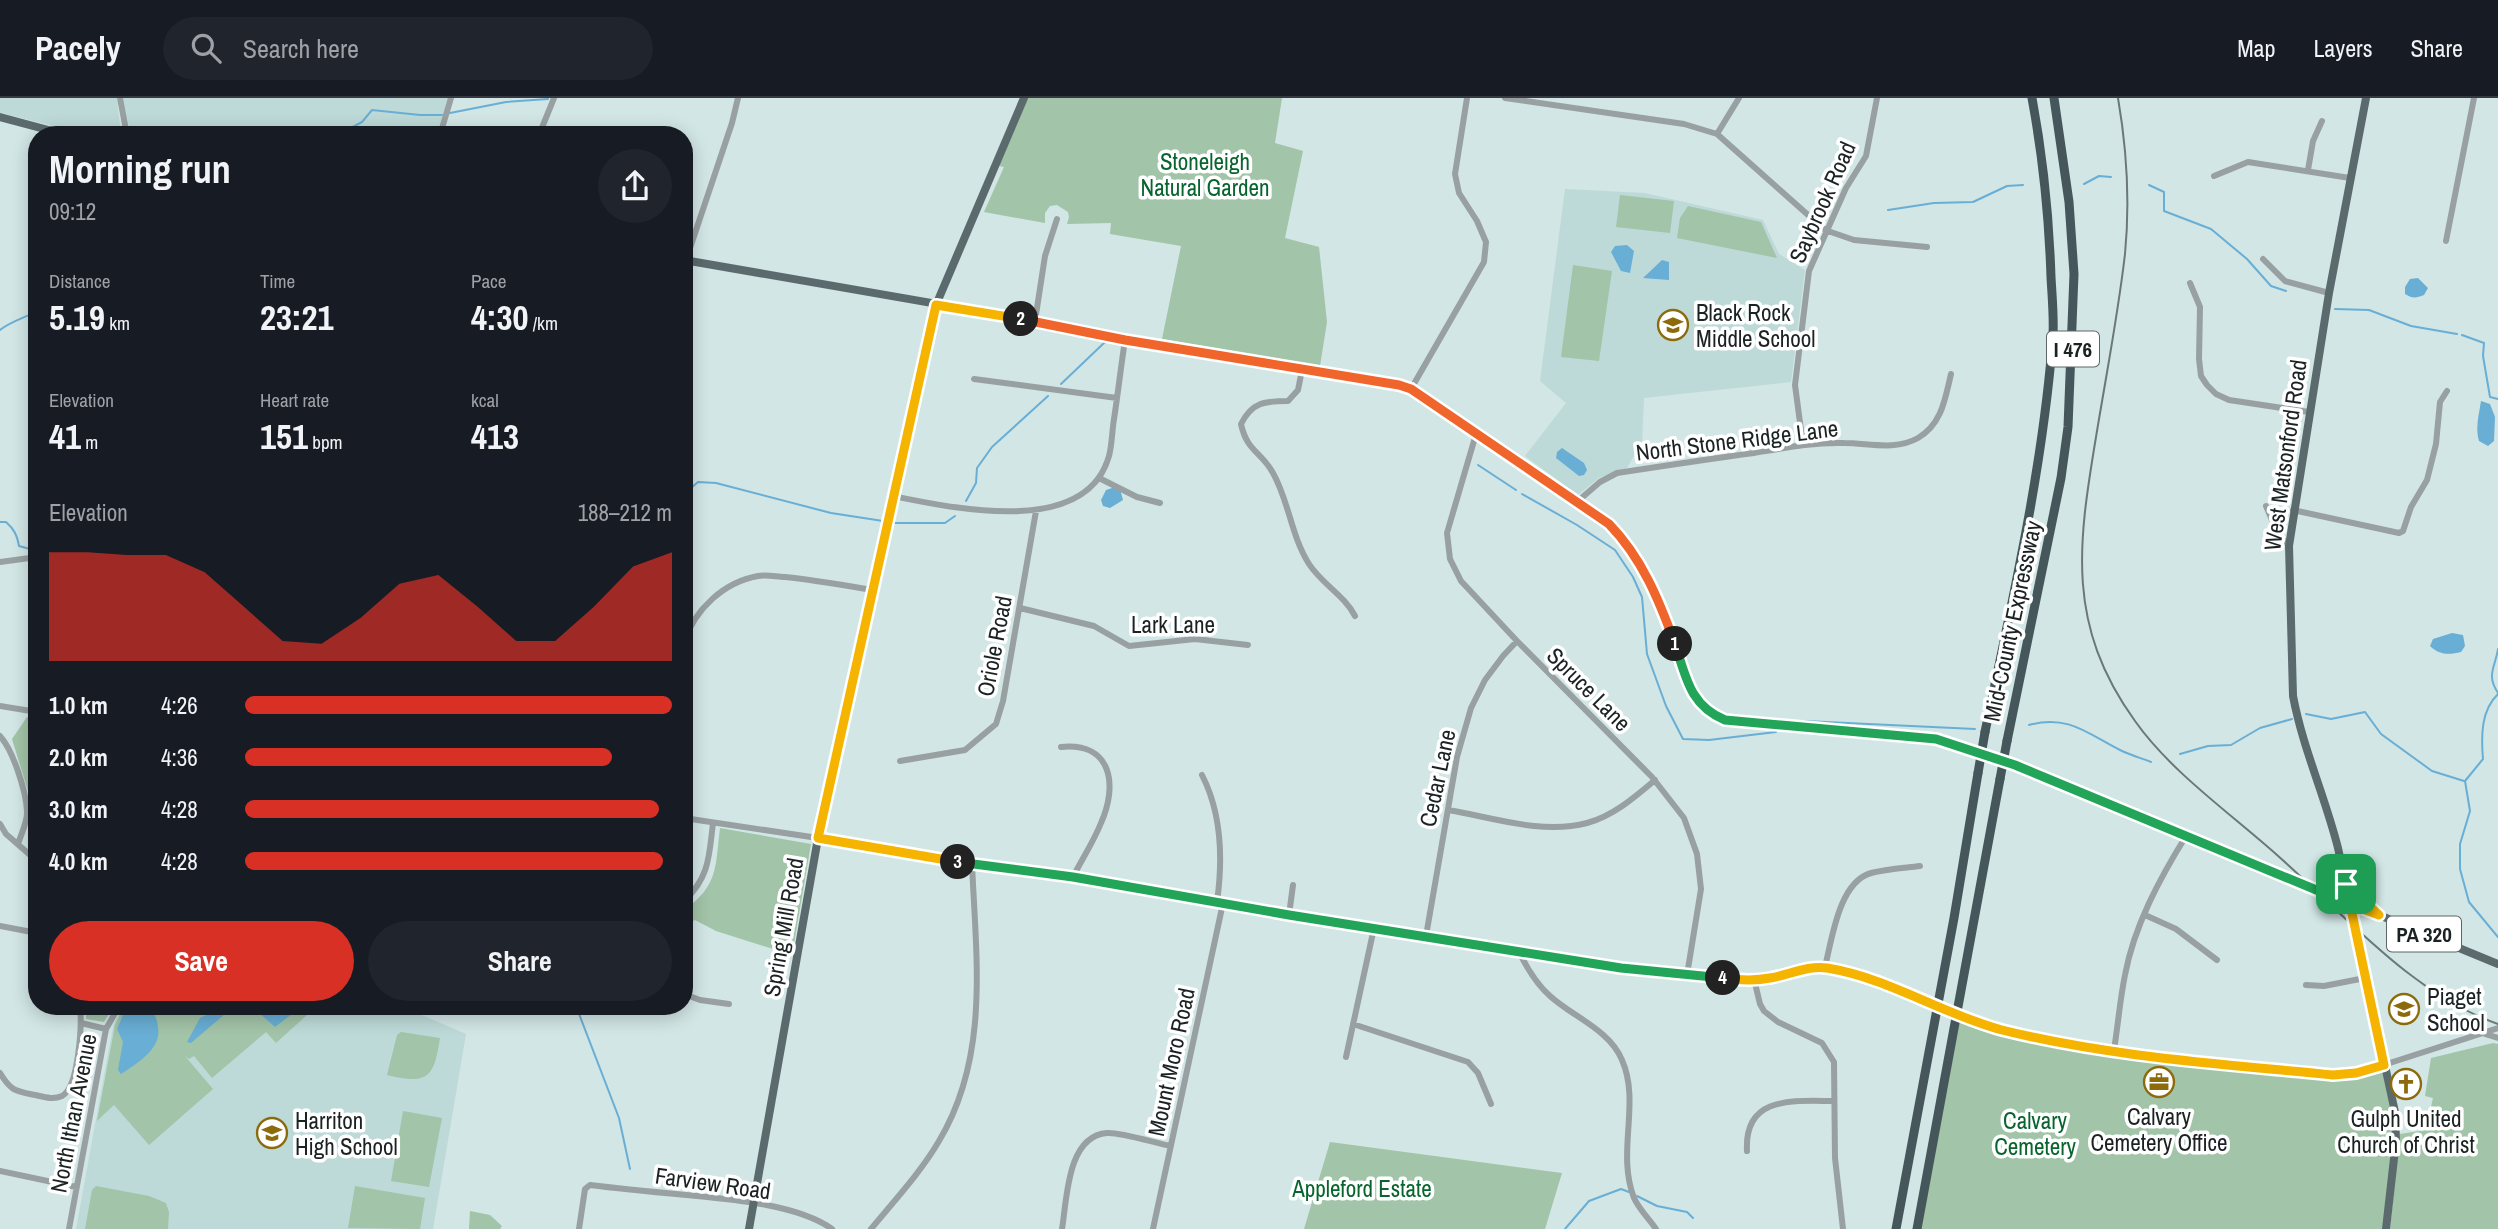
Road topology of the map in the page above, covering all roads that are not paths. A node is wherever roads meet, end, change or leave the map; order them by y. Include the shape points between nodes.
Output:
1 (120, 98) edge
2 (451, 98) edge
3 (554, 98) edge
4 (738, 98) edge
5 (1024, 98) edge
6 (1467, 98) edge
7 (1505, 98) edge
8 (1739, 98) edge
9 (1877, 98) edge
10 (2032, 98) edge
11 (2054, 98) edge
12 (2366, 98) edge
13 (2474, 98) edge
14 (0, 117) edge
15 (2322, 121) dead end
16 (34, 126) edge
17 (125, 126) edge
18 (443, 126) edge
19 (543, 126) edge
20 (1717, 134) junction
21 (2308, 170) junction
22 (2214, 176) dead end
23 (2350, 178) junction
24 (1056, 219) dead end
25 (1825, 230) junction
26 (693, 237) edge
27 (2446, 241) dead end
28 (1927, 247) dead end
29 (2263, 259) dead end
30 (693, 261) edge
31 (2190, 283) dead end
32 (2329, 293) junction
33 (936, 305) junction
34 (1035, 321) junction
35 (1125, 340) junction
36 (1302, 370) junction
37 (1951, 374) dead end
38 (974, 379) dead end
39 (1411, 389) junction
40 (2447, 391) dead end
41 (1117, 398) junction
42 (2309, 412) junction
43 (1476, 434) junction
44 (1802, 445) junction
45 (1099, 478) junction
46 (893, 496) junction
47 (1578, 501) junction
48 (1160, 503) dead end
49 (2266, 506) dead end
50 (2294, 510) junction
51 (1036, 511) junction
52 (2289, 546) junction
53 (28, 558) edge
54 (0, 562) edge
55 (872, 590) junction
56 (1020, 608) junction
57 (1355, 616) dead end
58 (693, 623) edge
59 (1517, 641) junction
60 (1248, 645) dead end
61 (0, 706) edge
62 (28, 711) edge
63 (0, 736) edge
64 (1061, 747) dead end
65 (900, 761) dead end
66 (1202, 775) dead end
67 (1655, 780) junction
68 (1448, 810) junction
69 (693, 819) edge
70 (713, 822) junction
71 (0, 824) edge
72 (2186, 836) junction
73 (818, 838) junction
74 (18, 844) junction
75 (28, 853) edge
76 (972, 864) junction
77 (1920, 866) dead end
78 (1073, 877) junction
79 (2346, 884) junction
80 (1293, 885) dead end
81 (693, 892) edge
82 (1220, 902) junction
83 (2350, 904) junction
84 (1289, 915) junction
85 (2145, 915) junction
86 (2379, 915) junction
87 (0, 926) edge
88 (1374, 928) junction
89 (28, 931) edge
90 (1426, 936) junction
91 (1519, 952) junction
92 (2217, 960) dead end
93 (2498, 964) edge
94 (1825, 967) junction
95 (1687, 975) junction
96 (2365, 978) junction
97 (1754, 979) junction
98 (2306, 985) dead end
99 (693, 997) edge
100 (729, 1004) dead end
101 (81, 1015) edge
102 (114, 1015) edge
103 (82, 1023) junction
104 (1353, 1024) junction
105 (2498, 1028) edge
106 (106, 1029) junction
107 (2483, 1033) junction
108 (2498, 1038) edge
109 (2114, 1050) junction
110 (1346, 1057) dead end
111 (2384, 1065) junction
112 (0, 1073) edge
113 (1834, 1101) junction
114 (1491, 1104) dead end
115 (1171, 1146) junction
116 (1747, 1151) dead end
117 (0, 1171) edge
118 (76, 1187) junction
119 (754, 1202) junction
120 (69, 1229) edge
121 (579, 1229) edge
122 (749, 1229) edge
123 (832, 1229) edge
124 (870, 1229) edge
125 (1062, 1229) edge
126 (1153, 1229) edge
127 (1656, 1229) edge
128 (1843, 1229) edge
129 (1896, 1229) edge
130 (1917, 1229) edge
131 (2386, 1229) edge

1 - 17 street
2 - 18 street
3 - 19 street
4 - 26 street
5 - 33 main road, Spring Mill Road
6 - 39 street via 1455,174 1459,193 1486,242 1484,262
7 - 20 street via 1684,124
8 - 20 street
9 - 25 street, Saybrook Road via 1866,156
10 - 129 highway, Mid-County Expressway / I 476, bridge via 2049,233 2053,332 2044,422
11 - 130 highway, Mid-County Expressway / I 476, bridge via 2073,260 2069,414 2061,478 2007,741
12 - 23 main road, West Matsonford Road
13 - 27 street
14 - 16 main road
15 - 21 street
20 - 25 street
21 - 22 street via 2248,162
21 - 23 street
23 - 32 main road, West Matsonford Road
24 - 34 street
25 - 28 street via 1854,240
25 - 44 street, Saybrook Road via 1809,271 1795,385
29 - 32 street via 2285,281
30 - 33 main road
31 - 42 street via 2200,307 2199,359 2207,386 2230,400
32 - 42 main road, West Matsonford Road
33 - 34 main road, PA 320
33 - 46 main road, Spring Mill Road
34 - 35 main road, PA 320
35 - 36 main road, PA 320
35 - 41 street
36 - 39 main road, PA 320
36 - 57 street via 1298,390 1288,401 1266,401 1247,412 1241,424 1244,439 1273,471 1309,565
37 - 44 street, North Stone Ridge Lane via 1942,411 1916,439 1895,445
38 - 41 street
39 - 43 main road, PA 320
40 - 50 street via 2440,402 2427,480 2403,531
41 - 45 street via 1109,456
42 - 50 main road, West Matsonford Road
43 - 47 main road, PA 320
43 - 59 street, Spruce Lane via 1447,533 1450,559 1461,581
44 - 47 street, North Stone Ridge Lane via 1617,473
45 - 48 street
45 - 51 street via 1081,495
46 - 51 street via 951,507
46 - 55 main road, Spring Mill Road
47 - 72 main road, PA 320 via 1609,524 1643,570 1658,597 1690,689 1714,716 1936,739 2015,765
49 - 52 street via 2278,534
50 - 52 main road, West Matsonford Road
51 - 56 street, Oriole Road
52 - 79 main road, West Matsonford Road via 2293,696
53 - 54 street
55 - 58 street via 760,575 740,581 709,602
55 - 73 main road, Spring Mill Road
56 - 60 street, Lark Lane via 1094,626 1129,646 1195,639
56 - 65 street, Oriole Road via 996,724 965,750
59 - 67 street, Spruce Lane
59 - 68 street, Cedar Lane via 1485,680 1471,708
61 - 62 street
63 - 74 street via 19,778 28,813
64 - 78 street via 1089,749 1102,759 1110,777 1102,822
66 - 82 street, Mount Moro Road via 1213,798 1222,860
67 - 68 street via 1614,811 1587,823 1538,826
67 - 95 street, Spruce Lane via 1684,818 1697,853 1701,889
68 - 90 street, Cedar Lane
69 - 70 street
70 - 73 street
70 - 81 street via 707,872
71 - 74 street
72 - 83 main road, PA 320
72 - 85 street
73 - 76 street
73 - 119 main road, Spring Mill Road
74 - 75 street
76 - 78 street
76 - 124 street via 977,980 968,1073 938,1143
77 - 94 street via 1869,873 1847,890
78 - 82 street
79 - 83 main road, West Matsonford Road
79 - 86 main road
80 - 84 street
82 - 84 street
82 - 115 street, Mount Moro Road
83 - 86 main road, PA 320
83 - 96 main road, West Matsonford Road
84 - 88 street
85 - 92 street via 2176,929
85 - 109 street via 2125,974
86 - 93 main road, PA 320
87 - 89 street
88 - 90 street
88 - 104 street
90 - 91 street
91 - 95 street
91 - 127 street via 1550,996 1609,1041 1622,1058 1630,1085 1627,1162 1633,1194
94 - 97 street
94 - 109 street, bridge via 1863,977 1972,1021
95 - 97 street
96 - 98 street
96 - 111 main road, West Matsonford Road
97 - 113 street via 1759,1004 1771,1018 1815,1038 1828,1050 1834,1062
99 - 100 street
101 - 103 street
102 - 106 street, North Ithan Avenue
103 - 106 street
103 - 112 street via 74,1078 69,1091 61,1096 15,1091
104 - 110 street
104 - 114 street via 1468,1062
105 - 107 street
106 - 118 street, North Ithan Avenue
107 - 108 street
107 - 111 street
109 - 111 street via 2333,1075
111 - 131 main road, West Matsonford Road via 2396,1128
113 - 116 street via 1792,1101 1769,1107 1749,1126
113 - 128 street
115 - 125 street via 1108,1132 1091,1137 1080,1146 1074,1161
115 - 126 street, Mount Moro Road
117 - 118 street
118 - 120 street, North Ithan Avenue
119 - 121 street, Farview Road via 587,1186
119 - 122 main road, Spring Mill Road
119 - 123 street, Farview Road

